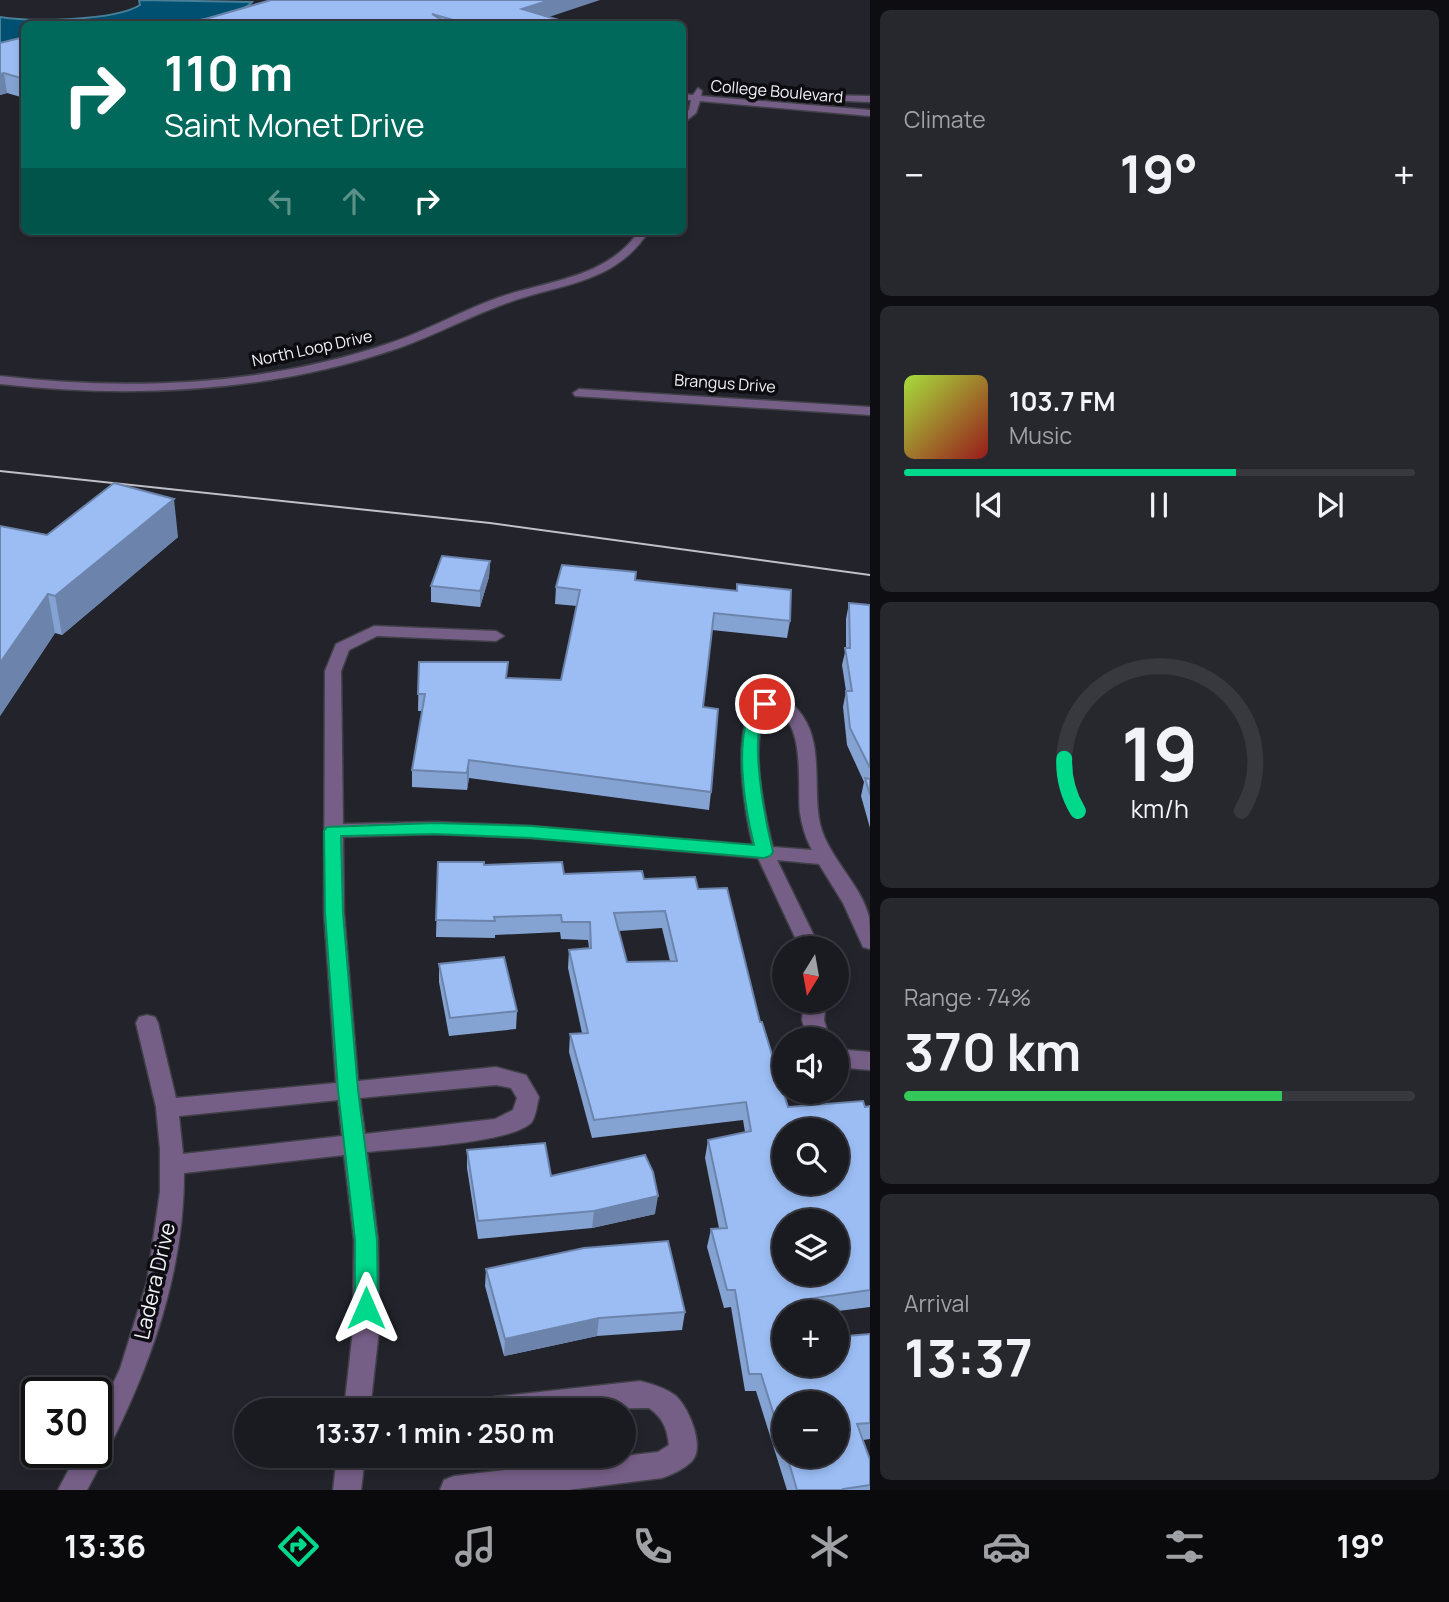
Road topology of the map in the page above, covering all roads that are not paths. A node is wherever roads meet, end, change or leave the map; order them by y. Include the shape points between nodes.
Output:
1 (686, 91) edge
2 (697, 95) junction
3 (686, 96) edge
4 (870, 99) edge
5 (870, 113) edge
6 (686, 117) edge
7 (642, 235) edge
8 (0, 380) edge
9 (579, 393) dead end
10 (870, 411) edge
11 (496, 636) dead end
12 (333, 831) junction
13 (764, 852) junction
14 (826, 858) junction
15 (804, 936) edge
16 (870, 942) edge
17 (147, 1023) dead end
18 (849, 1059) edge
19 (870, 1061) edge
20 (348, 1090) junction
21 (168, 1108) junction
22 (355, 1144) junction
23 (172, 1165) junction
24 (358, 1398) edge
25 (604, 1398) edge
26 (112, 1417) edge
27 (84, 1468) edge
28 (350, 1468) edge
29 (72, 1490) edge
30 (347, 1490) edge
31 (454, 1490) edge

1 - 2 street, College Boulevard
2 - 3 street, College Boulevard
2 - 4 street, College Boulevard
2 - 5 street, College Boulevard
2 - 6 street
7 - 8 street, North Loop Drive via 618,260 597,271 507,299 349,359 221,382 160,387
9 - 10 street, Brangus Drive
11 - 12 street via 374,631 342,647 333,671
12 - 13 street via 435,828 531,832
12 - 20 street via 334,913
13 - 14 street
13 - 14 street via 751,782 753,724 759,709 775,704 794,715 805,749 811,824
13 - 15 street
14 - 16 street
17 - 21 street, Ladera Drive
18 - 19 street
20 - 21 street
20 - 22 street
20 - 22 street via 496,1076 518,1081 528,1097 523,1116 498,1128
21 - 23 street, Ladera Drive
22 - 23 street
22 - 24 street via 366,1253 366,1330
23 - 26 street, Ladera Drive via 171,1227 150,1319
25 - 31 street via 640,1394 673,1408 683,1431 683,1452 662,1465
27 - 29 street
28 - 30 street

